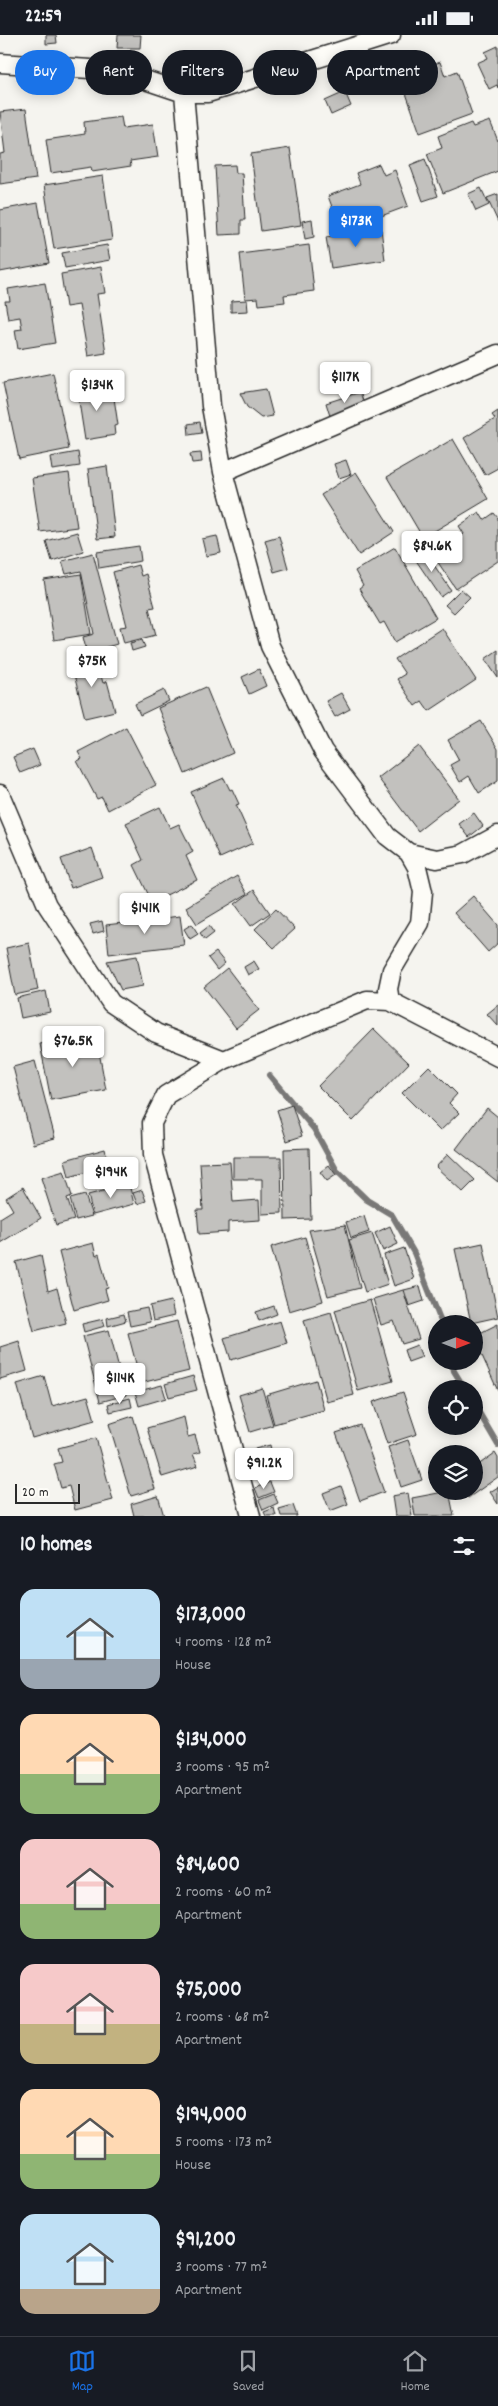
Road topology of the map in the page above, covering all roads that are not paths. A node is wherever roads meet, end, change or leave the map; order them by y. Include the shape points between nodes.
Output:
1 (391, 35) edge
2 (0, 63) edge
3 (243, 83) edge
4 (162, 86) edge
5 (184, 95) edge
6 (498, 354) edge
7 (223, 472) junction
8 (0, 794) edge
9 (498, 835) edge
10 (410, 853) junction
11 (390, 1001) junction
12 (498, 1057) edge
13 (224, 1059) junction
14 (252, 1516) edge

1 - 3 street
2 - 4 street via 105,70
5 - 7 street via 210,405
6 - 7 street
7 - 10 street via 270,646 324,751 386,835
8 - 13 street via 47,905 111,1003 156,1033
9 - 10 street via 462,854 437,859
10 - 11 street via 424,892 420,923 392,970 388,989
11 - 12 street
11 - 13 street via 367,1000
13 - 14 street via 166,1095 152,1123 153,1155

